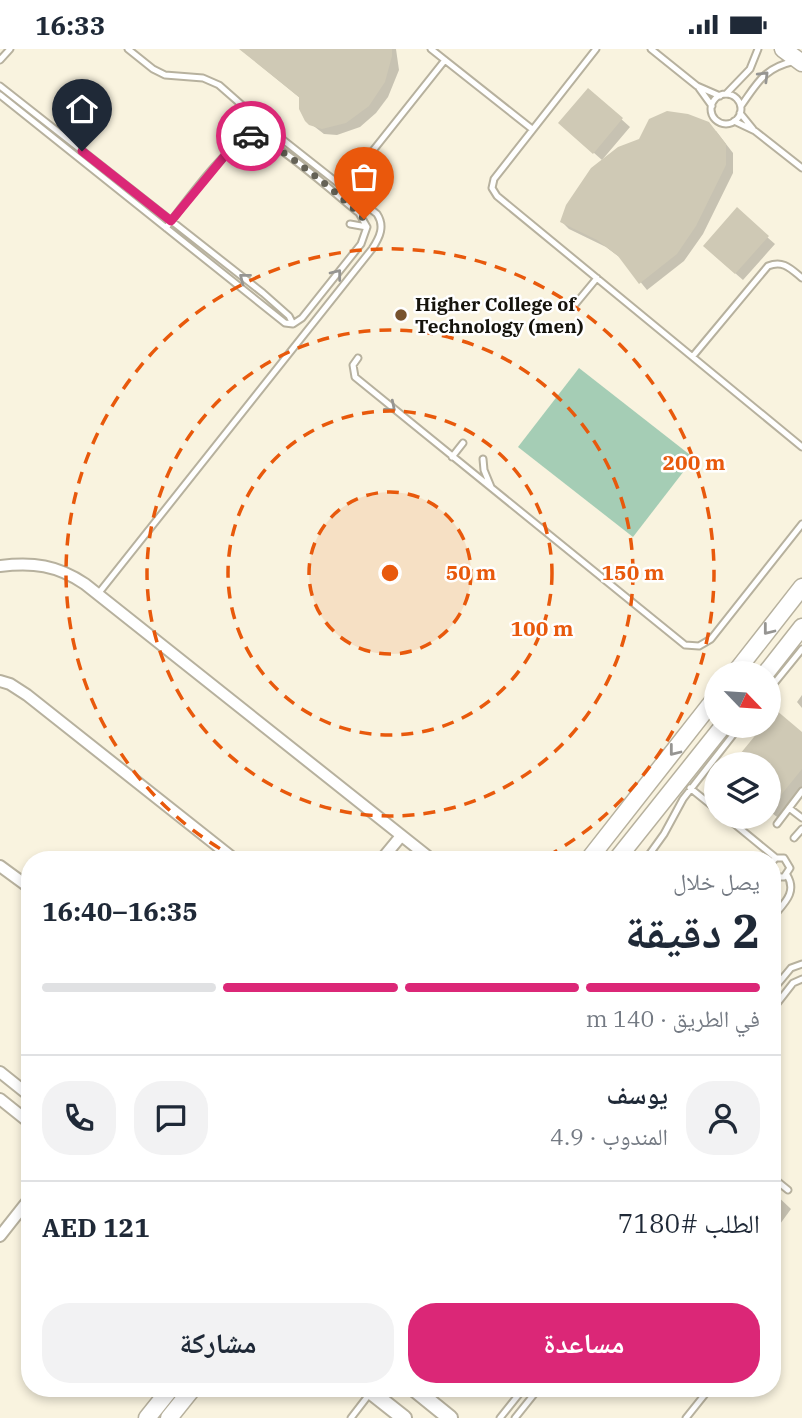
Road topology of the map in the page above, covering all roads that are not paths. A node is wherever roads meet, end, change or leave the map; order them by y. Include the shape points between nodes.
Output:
1 (10, 49) edge
2 (128, 49) edge
3 (431, 49) edge
4 (596, 49) edge
5 (651, 49) edge
6 (758, 49) edge
7 (783, 49) edge
8 (0, 60) edge
9 (445, 60) junction
10 (800, 62) edge
11 (0, 86) edge
12 (697, 86) junction
13 (0, 95) edge
14 (723, 95) junction
15 (712, 106) junction
16 (741, 110) junction
17 (734, 121) junction
18 (532, 129) junction
19 (755, 131) junction
20 (802, 168) edge
21 (344, 187) junction
22 (171, 221) junction
23 (350, 224) dead end
24 (367, 227) junction
25 (166, 228) junction
26 (597, 278) junction
27 (802, 278) edge
28 (573, 307) dead end
29 (293, 324) junction
30 (693, 356) junction
31 (358, 358) dead end
32 (463, 443) dead end
33 (802, 447) edge
34 (452, 457) junction
35 (484, 459) dead end
36 (493, 490) junction
37 (802, 524) edge
38 (0, 566) edge
39 (802, 587) edge
40 (98, 594) junction
41 (802, 627) edge
42 (802, 649) edge
43 (744, 661) edge
44 (775, 661) edge
45 (781, 675) edge
46 (0, 681) edge
47 (704, 712) edge
48 (713, 739) edge
49 (730, 739) edge
50 (690, 788) junction
51 (802, 791) edge
52 (704, 799) edge
53 (789, 808) junction
54 (802, 818) edge
55 (781, 819) edge
56 (802, 828) edge
57 (739, 829) edge
58 (401, 836) junction
59 (794, 838) dead end
60 (224, 851) edge
61 (389, 851) edge
62 (421, 851) edge
63 (595, 851) edge
64 (623, 851) edge
65 (652, 851) edge
66 (764, 851) edge
67 (781, 860) edge
68 (0, 866) edge
69 (787, 875) junction
70 (781, 878) edge
71 (21, 881) edge
72 (781, 906) edge
73 (802, 964) edge
74 (794, 966) junction
75 (800, 980) edge
76 (781, 981) edge
77 (781, 1000) edge
78 (0, 1072) edge
79 (21, 1088) edge
80 (0, 1099) edge
81 (21, 1116) edge
82 (781, 1184) edge
83 (788, 1190) dead end
84 (21, 1209) edge
85 (0, 1236) edge
86 (164, 1397) edge
87 (186, 1397) edge
88 (364, 1397) edge
89 (378, 1397) edge
90 (424, 1397) edge
91 (517, 1397) edge
92 (532, 1397) edge
93 (703, 1397) edge
94 (147, 1418) edge
95 (169, 1418) edge
96 (351, 1418) edge
97 (404, 1418) edge
98 (450, 1418) edge
99 (500, 1418) edge
100 (515, 1418) edge
101 (686, 1418) edge

1 - 8 lane
2 - 21 lane via 166,75 203,78 219,85
3 - 9 lane
4 - 18 lane
5 - 12 lane
6 - 14 lane via 750,69
7 - 10 main road
9 - 18 lane
9 - 21 lane
16 -> 10 lane via 768,70
11 - 22 lane
12 - 14 lane
12 - 15 lane
13 - 25 lane
14 - 15 lane
14 - 16 lane via 738,100
15 - 17 lane via 718,121
16 - 17 lane
16 - 19 lane
17 - 19 lane
18 - 26 lane via 492,188
19 - 20 lane
21 - 40 lane via 381,220 376,241
22 - 24 lane via 232,147 252,135 275,146 359,213
22 - 25 lane
29 -> 22 lane via 284,311
23 - 24 lane
29 -> 24 lane via 302,319 360,244
25 - 29 lane via 280,320
26 - 28 lane
26 - 30 lane
27 - 30 lane via 785,264 768,266
30 - 33 lane
31 -> 34 lane via 353,365 355,377
32 - 34 lane
34 - 36 lane
35 - 36 lane
36 - 37 lane via 692,647 711,639
38 - 40 street via 49,566
39 -> 43 main road
40 - 58 street
41 - 44 main road
42 - 45 lane
46 - 60 street via 27,695
47 -> 63 main road
48 - 64 main road
49 - 50 lane
50 - 52 lane
50 - 65 lane
51 - 53 lane
53 - 54 lane
53 - 55 lane
56 - 59 lane
57 - 66 lane
58 - 61 street
58 - 62 street
67 - 69 lane via 788,861
68 - 71 street
69 - 70 lane
69 - 72 lane via 791,893
73 - 74 lane
74 - 75 lane via 794,975
74 - 76 lane
75 - 77 lane
78 - 79 street
80 - 81 street
82 - 83 lane
84 - 85 street
86 - 94 main road
87 - 95 main road
88 - 96 lane
89 - 97 street
90 - 98 street
91 - 99 lane
92 - 100 lane
93 - 101 lane

